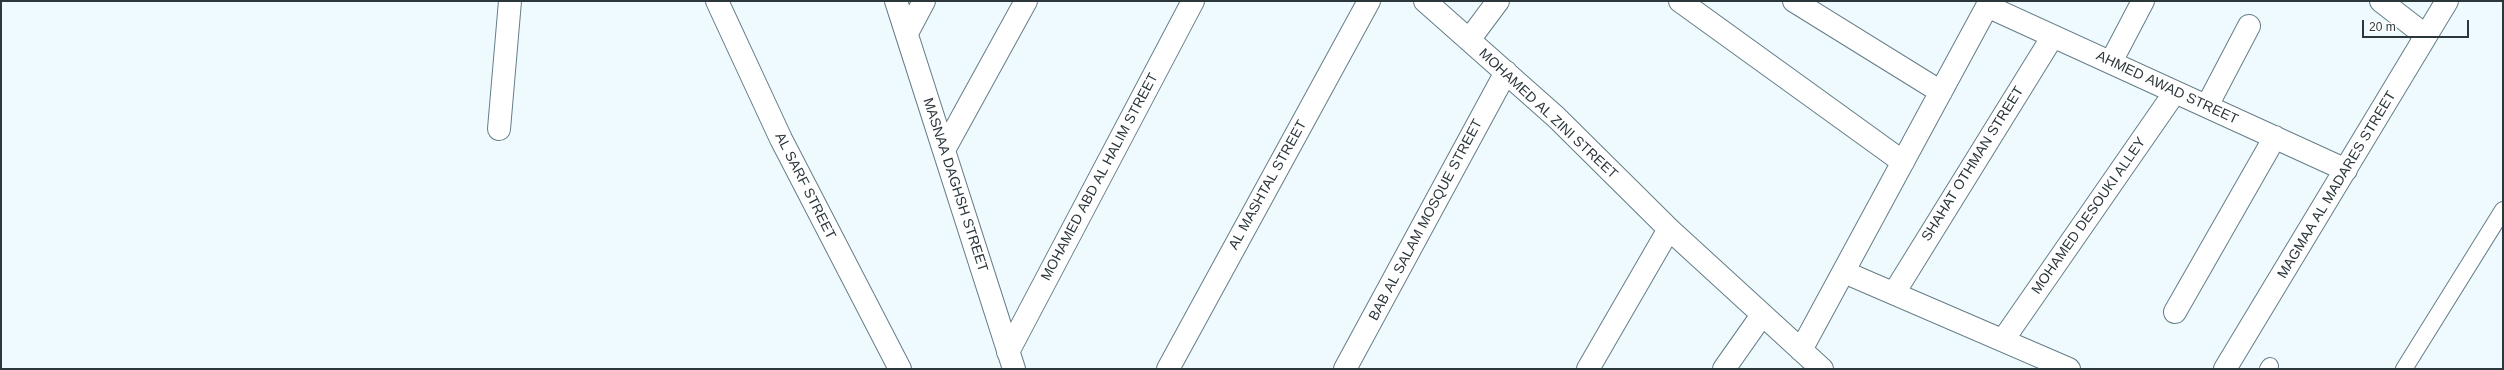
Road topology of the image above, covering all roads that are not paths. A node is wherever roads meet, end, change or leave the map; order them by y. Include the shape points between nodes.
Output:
1 (510, 1) edge
2 (717, 1) edge
3 (896, 1) edge
4 (924, 1) edge
5 (1026, 1) edge
6 (1193, 1) edge
7 (1369, 1) edge
8 (1425, 1) edge
9 (1498, 1) edge
10 (1680, 1) edge
11 (1794, 1) edge
12 (2143, 1) edge
13 (2381, 1) edge
14 (2447, 1) edge
15 (1989, 3) edge
16 (2249, 26) dead end
17 (906, 33) junction
18 (2053, 36) junction
19 (2426, 36) junction
20 (1469, 40) junction
21 (2111, 62) junction
22 (1506, 72) junction
23 (1941, 92) junction
24 (2175, 92) junction
25 (2207, 106) junction
26 (499, 129) dead end
27 (2274, 137) junction
28 (944, 150) junction
29 (1903, 162) junction
30 (2346, 170) junction
31 (2503, 210) edge
32 (1668, 229) junction
33 (1844, 272) junction
34 (1894, 293) junction
35 (2175, 312) dead end
36 (1762, 315) junction
37 (2003, 340) junction
38 (1801, 350) junction
39 (1011, 361) edge
40 (900, 369) edge
41 (1168, 369) edge
42 (1345, 369) edge
43 (1588, 369) edge
44 (1724, 369) edge
45 (1822, 369) edge
46 (2069, 369) edge
47 (2225, 369) edge
48 (2404, 369) edge

1 - 26 street
2 - 40 street, AL SARF STREET via 781,139
3 - 17 street, MASNAA DAGHSH STREET
4 - 17 street
5 - 28 street
6 - 39 street, MOHAMED ABD AL HALIM STREET
7 - 41 street, AL MASHTAL STREET
8 - 20 street, MOHAMED AL ZINI STREET
9 - 20 street
10 - 29 street
11 - 23 street
12 - 21 street
13 - 19 street
14 - 19 street, MAGMAA AL MADARES STREET
15 - 18 street, AHMED AWAD STREET
15 - 23 street
16 - 25 street
17 - 28 street, MASNAA DAGHSH STREET
18 - 21 street, AHMED AWAD STREET
18 - 34 street, SHAHAT OTHMAN STREET
19 - 30 street, MAGMAA AL MADARES STREET
20 - 22 street, MOHAMED AL ZINI STREET
21 - 24 street, AHMED AWAD STREET
22 - 32 street, MOHAMED AL ZINI STREET via 1556,117
22 - 42 street, BAB AL SALAM MOSQUE STREET
23 - 29 street
24 - 25 street, AHMED AWAD STREET
24 - 37 street, MOHAMED DESOUKI ALLEY
25 - 27 street, AHMED AWAD STREET
27 - 30 street, AHMED AWAD STREET
27 - 35 street
28 - 39 street, MASNAA DAGHSH STREET
29 - 33 street
30 - 47 street, MAGMAA AL MADARES STREET
31 - 48 lane
32 - 36 street, MOHAMED AL ZINI STREET
32 - 43 street
33 - 34 street
33 - 38 street
34 - 37 street
36 - 38 street, MOHAMED AL ZINI STREET
36 - 44 street
37 - 46 street
38 - 45 street, MOHAMED AL ZINI STREET

